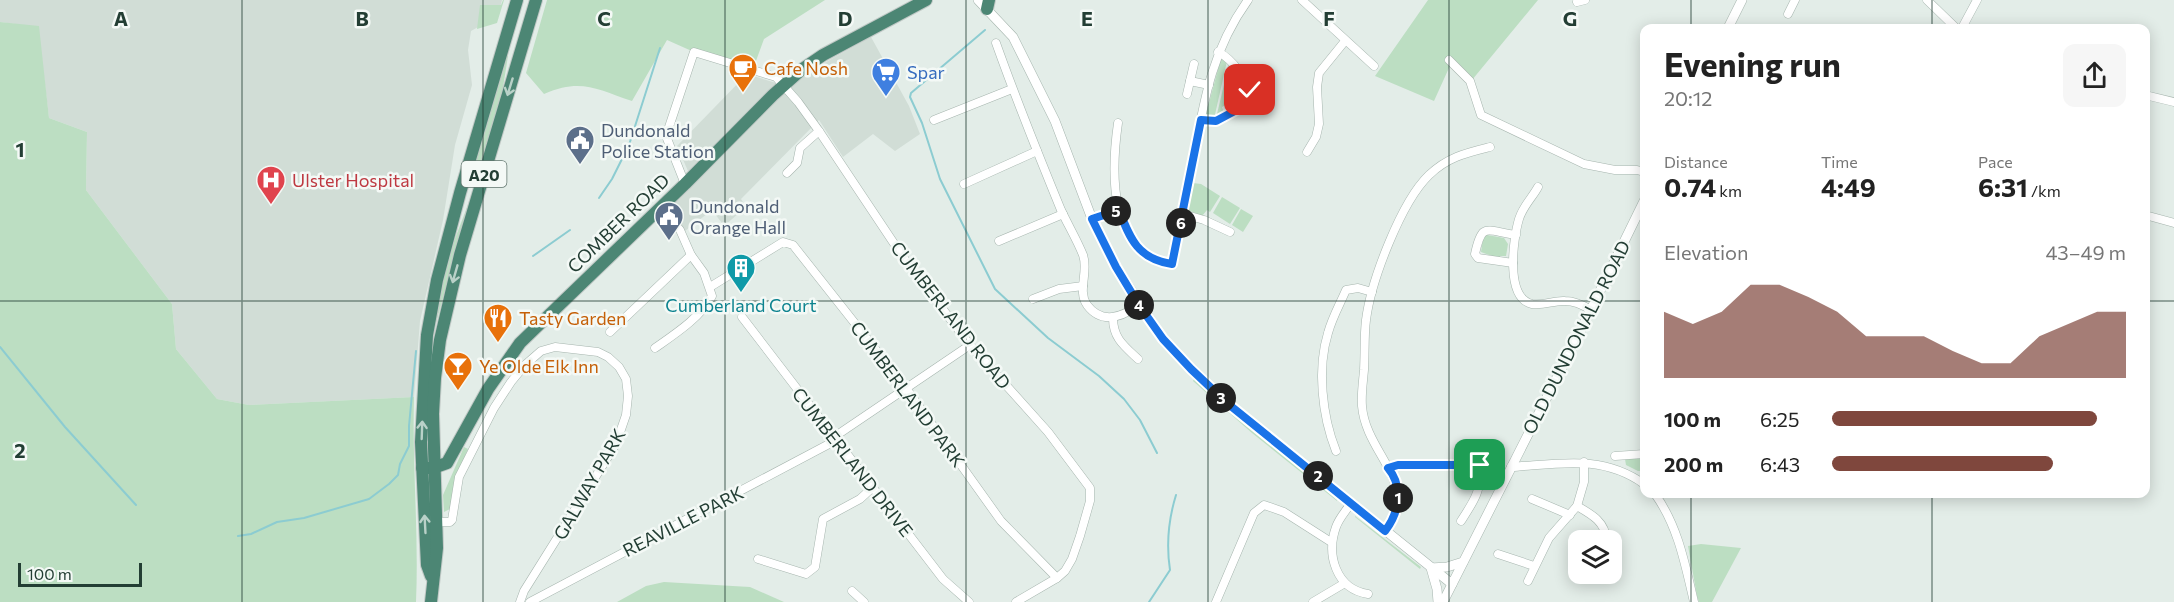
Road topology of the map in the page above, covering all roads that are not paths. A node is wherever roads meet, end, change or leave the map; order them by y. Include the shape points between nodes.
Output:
1 (517, 0) edge
2 (536, 0) edge
3 (926, 0) edge
4 (1248, 0) edge
5 (1302, 0) edge
6 (1742, 0) edge
7 (1795, 0) edge
8 (1927, 0) edge
9 (1977, 0) edge
10 (985, 3) edge
11 (1788, 14) dead end
12 (1730, 24) edge
13 (1952, 24) edge
14 (1964, 24) edge
15 (1345, 41) junction
16 (996, 43) dead end
17 (1218, 52) junction
18 (1449, 60) dead end
19 (1194, 63) dead end
20 (1374, 66) dead end
21 (1190, 81) junction
22 (784, 85) junction
23 (1209, 85) junction
24 (1012, 89) junction
25 (1187, 94) dead end
26 (2150, 96) edge
27 (2174, 102) edge
28 (934, 120) dead end
29 (1201, 120) junction
30 (1118, 123) dead end
31 (819, 131) junction
32 (1490, 147) dead end
33 (1037, 151) junction
34 (1307, 152) dead end
35 (1640, 171) edge
36 (787, 173) dead end
37 (685, 184) junction
38 (964, 184) dead end
39 (1538, 187) dead end
40 (660, 206) junction
41 (1640, 209) edge
42 (1119, 210) junction
43 (1063, 214) junction
44 (1183, 214) junction
45 (2150, 216) edge
46 (1092, 219) junction
47 (2174, 223) edge
48 (1230, 232) dead end
49 (1516, 235) junction
50 (999, 241) dead end
51 (691, 255) junction
52 (1513, 263) junction
53 (1083, 286) junction
54 (710, 287) junction
55 (1372, 291) junction
56 (1033, 299) dead end
57 (1139, 305) junction
58 (1591, 309) junction
59 (742, 317) dead end
60 (1113, 318) junction
61 (610, 332) dead end
62 (970, 345) junction
63 (655, 348) dead end
64 (1138, 359) dead end
65 (906, 388) junction
66 (433, 436) junction
67 (834, 439) junction
68 (456, 444) junction
69 (1335, 451) dead end
70 (1640, 454) edge
71 (1615, 456) dead end
72 (1584, 462) junction
73 (1480, 465) junction
74 (1495, 466) dead end
75 (1511, 467) junction
76 (428, 468) junction
77 (1388, 468) junction
78 (1640, 481) edge
79 (872, 488) junction
80 (435, 492) junction
81 (1658, 498) edge
82 (1532, 499) dead end
83 (1351, 503) junction
84 (1577, 506) junction
85 (1570, 515) junction
86 (1461, 521) dead end
87 (437, 522) junction
88 (1604, 530) edge
89 (1385, 531) junction
90 (1331, 542) junction
91 (1498, 554) dead end
92 (758, 559) dead end
93 (1463, 562) junction
94 (1534, 566) junction
95 (1431, 568) junction
96 (1057, 578) junction
97 (432, 579) junction
98 (1528, 581) dead end
99 (1345, 583) junction
100 (1452, 584) junction
101 (852, 591) dead end
102 (1368, 594) dead end
103 (431, 602) edge
104 (520, 602) edge
105 (530, 602) edge
106 (864, 602) edge
107 (969, 602) edge
108 (1016, 602) edge
109 (1216, 602) edge
110 (1313, 602) edge
111 (1438, 602) edge
112 (1443, 602) edge
113 (1694, 602) edge

76 -> 1 highway, A20 via 422,433 427,335 437,280
2 -> 66 highway, A20 via 449,295 436,368
3 - 22 highway, COMBER ROAD via 823,55
4 - 17 street
5 - 15 street
6 - 12 street
7 - 11 street
8 - 13 street
9 - 14 street
10 - 46 street via 1012,37 1055,121
15 - 20 street
15 - 34 street via 1319,73 1319,124
16 - 24 street
17 - 23 street
17 - 29 street via 1229,57 1250,90 1251,99 1216,121
18 - 35 street via 1470,81 1481,115 1584,164
19 - 21 street
21 - 23 street
21 - 25 street
22 - 31 street, CUMBERLAND ROAD
22 - 37 highway, COMBER ROAD
22 - 37 street via 776,77 694,52 666,136
23 - 29 street
24 - 28 street
24 - 33 street
26 - 27 street
29 - 44 street
30 - 42 street via 1113,173
31 - 36 street via 800,148 797,163
31 - 62 street, CUMBERLAND ROAD via 903,257
32 - 55 street via 1459,154 1429,176 1398,225
33 - 38 street
33 - 43 street
37 - 40 highway, COMBER ROAD
39 - 49 street via 1519,218
40 - 51 street via 680,230
40 - 68 highway, COMBER ROAD via 519,343
41 - 58 street, OLD DUNDONALD ROAD
42 - 44 street via 1126,230 1142,252 1172,264
42 - 46 street
43 - 50 street
43 - 53 street via 1084,257
44 - 48 street
45 - 47 street
46 - 57 street
49 - 52 street
49 - 52 street via 1482,231 1475,255
51 - 54 street
51 - 61 street
52 - 58 street via 1517,292 1524,301 1542,304 1564,300
53 - 56 street via 1059,289
53 - 60 street via 1086,303 1095,313
54 - 63 street via 712,296 707,306
54 - 65 street, CUMBERLAND PARK via 783,242 793,245
55 - 69 street via 1346,290 1327,334 1322,385 1328,431
55 - 77 street via 1366,320 1362,407 1371,439
57 - 60 street
57 - 83 street via 1163,339 1199,378
58 - 75 street, OLD DUNDONALD ROAD
59 - 67 street, CUMBERLAND DRIVE
60 - 64 street via 1118,339
62 - 65 street, REAVILLE PARK
62 - 96 street, CUMBERLAND ROAD via 1048,432 1090,488 1090,501 1072,559
65 - 67 street, REAVILLE PARK
65 - 96 street, CUMBERLAND PARK via 1001,521
66 - 68 highway via 442,446
66 - 76 highway, A20
67 - 79 street, CUMBERLAND DRIVE
67 - 105 street, REAVILLE PARK
68 - 76 highway, COMBER ROAD via 447,463
68 - 80 highway, COMBER ROAD via 457,451
70 - 71 street
72 - 75 street
72 - 78 street via 1613,467
72 - 84 street via 1584,482
73 - 74 street
73 - 77 street
73 - 86 street via 1477,496
75 - 93 street, OLD DUNDONALD ROAD
76 - 80 highway, A20
97 -> 76 highway, A20 via 427,565
77 - 89 street via 1393,475 1398,509
79 - 92 street via 823,519 811,572 806,574
79 - 107 street, CUMBERLAND DRIVE via 943,579
80 - 87 highway, A20
81 - 113 street via 1677,532
82 - 85 street
83 - 89 street
83 - 90 street
84 - 85 street
84 - 88 street via 1593,515
85 - 94 street via 1549,538
87 - 97 highway, A20
87 - 104 street, GALWAY PARK via 452,520 459,477 494,408 525,365 541,351 555,347 598,352 608,357 626,379 626,415 619,436
89 - 95 street
90 - 99 street via 1335,568
90 - 109 street via 1284,512 1264,505 1254,513
91 - 94 street
93 - 95 street
93 - 100 street, OLD DUNDONALD ROAD
94 - 98 street
95 - 100 street
95 - 111 street
96 - 108 street
97 - 103 highway, A20
99 - 102 street
99 - 110 street
100 - 112 street, OLD DUNDONALD ROAD
101 - 106 street

